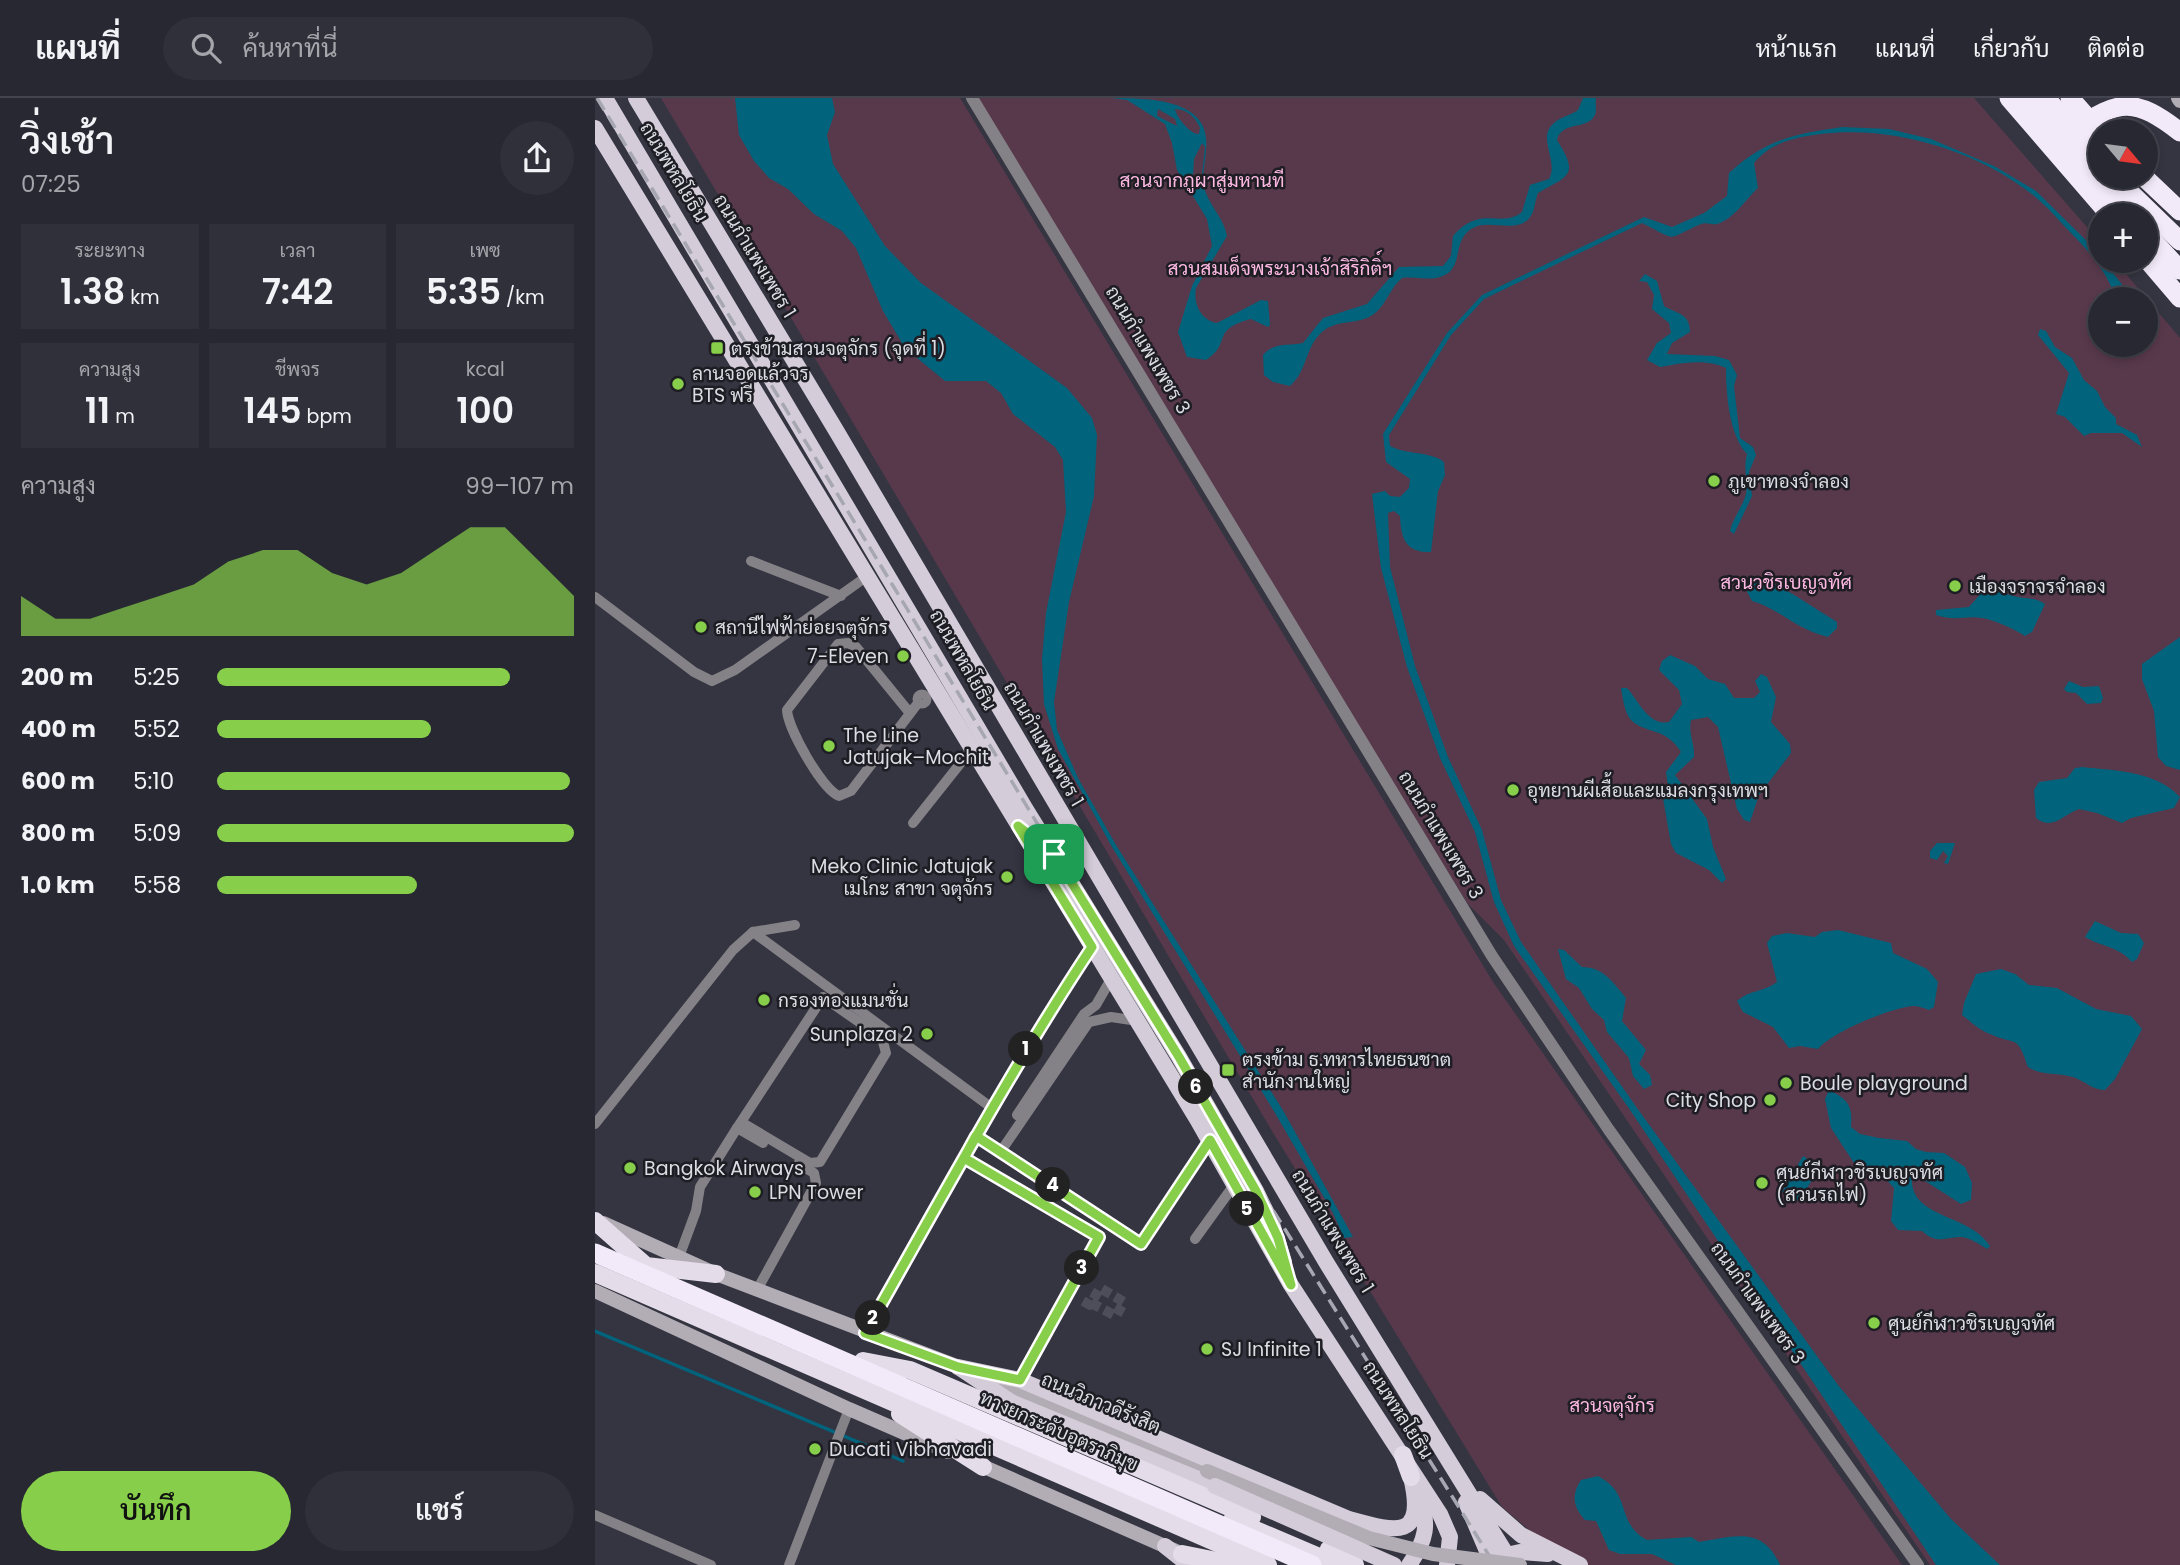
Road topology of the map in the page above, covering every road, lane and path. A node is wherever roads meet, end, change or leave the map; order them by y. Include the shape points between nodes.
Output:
1 (605, 98) edge
2 (636, 98) edge
3 (972, 98) edge
4 (2009, 98) edge
5 (2029, 98) edge
6 (2046, 98) edge
7 (2070, 98) edge
8 (2121, 100) edge
9 (2089, 119) edge
10 (595, 128) edge
11 (2180, 132) edge
12 (2088, 146) edge
13 (636, 149) junction
14 (2056, 152) junction
15 (2126, 189) edge
16 (2157, 189) edge
17 (639, 202) junction
18 (2100, 203) edge
19 (2119, 203) edge
20 (2177, 208) edge
21 (2180, 241) edge
22 (2158, 246) edge
23 (2180, 270) edge
24 (2158, 272) edge
25 (2180, 298) edge
26 (751, 561) dead end
27 (866, 577) junction
28 (841, 596) junction
29 (595, 597) edge
30 (926, 697) junction
31 (909, 712) junction
32 (971, 750) junction
33 (913, 823) dead end
34 (1018, 826) junction
35 (1054, 854) junction
36 (795, 925) dead end
37 (753, 932) junction
38 (1092, 947) junction
39 (1111, 979) junction
40 (1096, 1005) junction
41 (1101, 1018) junction
42 (1138, 1021) junction
43 (992, 1108) junction
44 (595, 1124) edge
45 (739, 1125) junction
46 (976, 1136) junction
47 (1210, 1140) junction
48 (998, 1149) junction
49 (964, 1158) junction
50 (1234, 1185) junction
51 (595, 1221) edge
52 (1195, 1238) dead end
53 (595, 1243) edge
54 (595, 1253) edge
55 (679, 1257) junction
56 (646, 1266) junction
57 (595, 1267) edge
58 (595, 1273) edge
59 (716, 1274) junction
60 (1291, 1285) junction
61 (757, 1290) junction
62 (595, 1291) edge
63 (865, 1333) junction
64 (863, 1361) junction
65 (958, 1367) junction
66 (1020, 1380) junction
67 (857, 1387) junction
68 (849, 1409) junction
69 (1402, 1455) junction
70 (983, 1467) junction
71 (1411, 1477) junction
72 (1462, 1479) junction
73 (595, 1515) edge
74 (1349, 1519) junction
75 (1179, 1555) edge
76 (1557, 1556) junction
77 (1498, 1562) edge
78 (711, 1565) edge
79 (789, 1565) edge
80 (1213, 1565) edge
81 (1237, 1565) edge
82 (1268, 1565) edge
83 (1283, 1565) edge
84 (1312, 1565) edge
85 (1338, 1565) edge
86 (1355, 1565) edge
87 (1364, 1565) edge
88 (1394, 1565) edge
89 (1409, 1565) edge
90 (1450, 1565) edge
91 (1520, 1565) edge
92 (1580, 1565) edge
93 (1919, 1565) edge

1 - 13 main road, ถนนพหลโยธิน
2 - 72 main road, ถนนกำแพงเพชร 1 via 1326,1262
3 - 93 street, ถนนกำแพงเพชร 3 via 1498,966
4 - 14 highway
5 - 19 highway, bridge
6 - 12 highway, bridge
7 - 9 highway, bridge
8 - 11 highway via 2159,115
8 - 14 highway via 2100,109 2064,139
10 - 17 main road, ถนนพหลโยธิน
13 - 17 main road
13 - 35 main road, ถนนพหลโยธิน
14 - 18 highway
15 - 21 highway
16 - 20 highway
17 - 27 main road, ถนนพหลโยธิน
22 - 23 highway
24 - 25 highway
26 - 28 street
27 - 28 street
27 - 30 main road, ถนนพหลโยธิน
28 - 29 street via 712,681
30 - 31 street
30 - 32 main road, ถนนพหลโยธิน
31 - 31 street via 856,647 845,643 838,644 787,710 792,731 829,789 839,796 851,791
32 - 33 street
32 - 34 main road, ถนนพหลโยธิน
34 - 35 main road
34 - 38 main road, ถนนพหลโยธิน
35 - 60 main road, ถนนพหลโยธิน via 1256,1191 1278,1238
36 - 37 street
37 - 43 street
37 - 44 street via 733,950
38 - 39 main road, ถนนพหลโยธิน
38 - 43 street
39 - 40 street
39 - 42 main road, ถนนพหลโยธิน
40 - 41 street via 1094,1014
40 - 48 street via 1084,1014
41 - 42 street
41 - 48 street via 1089,1022
42 - 47 main road, ถนนพหลโยธิน
43 - 46 street
45 - 45 street via 823,997 882,1038 886,1053 820,1163 810,1163
45 - 55 street via 700,1187
45 - 61 street via 817,1177
46 - 48 street
46 - 49 street
47 - 48 street via 1141,1244
47 - 50 main road, ถนนพหลโยธิน
49 - 63 street
49 - 66 street via 1099,1237
50 - 52 street
50 - 60 main road, ถนนพหลโยธิน
51 - 55 main road, ถนนวิภาวดีรังสิต
51 - 56 highway
53 - 56 highway
54 - 84 highway, ทางยกระดับอุตราภิมุข
55 - 59 main road, ถนนวิภาวดีรังสิต
56 - 59 highway
56 - 64 highway
57 - 83 highway, ทางยกระดับอุตราภิมุข
58 - 67 highway
59 - 61 main road, ถนนวิภาวดีรังสิต
60 - 69 main road, ถนนพหลโยธิน
61 - 63 main road, ถนนวิภาวดีรังสิต
62 - 68 main road
63 - 65 main road, ถนนวิภาวดีรังสิต
64 - 85 highway
64 - 86 highway via 910,1370 1339,1553
65 - 66 main road
65 - 88 main road, bridge via 1011,1402
65 - 91 main road, ถนนวิภาวดีรังสิต, bridge via 1369,1538 1433,1554
66 - 74 main road
67 - 70 highway
67 - 82 highway
68 - 70 main road
68 - 79 street
69 - 71 highway
69 - 90 main road, ถนนพหลโยธิน via 1440,1514 1450,1546
70 - 75 main road
71 - 74 main road via 1417,1509 1404,1529 1391,1531
71 - 89 main road via 1427,1520 1425,1540
72 - 76 main road via 1509,1526
72 - 77 main road, ถนนกำแพงเพชร 1
73 - 78 street
74 - 87 main road via 1364,1532
75 - 80 main road
75 - 81 highway
76 - 77 main road via 1535,1552
76 - 92 main road

